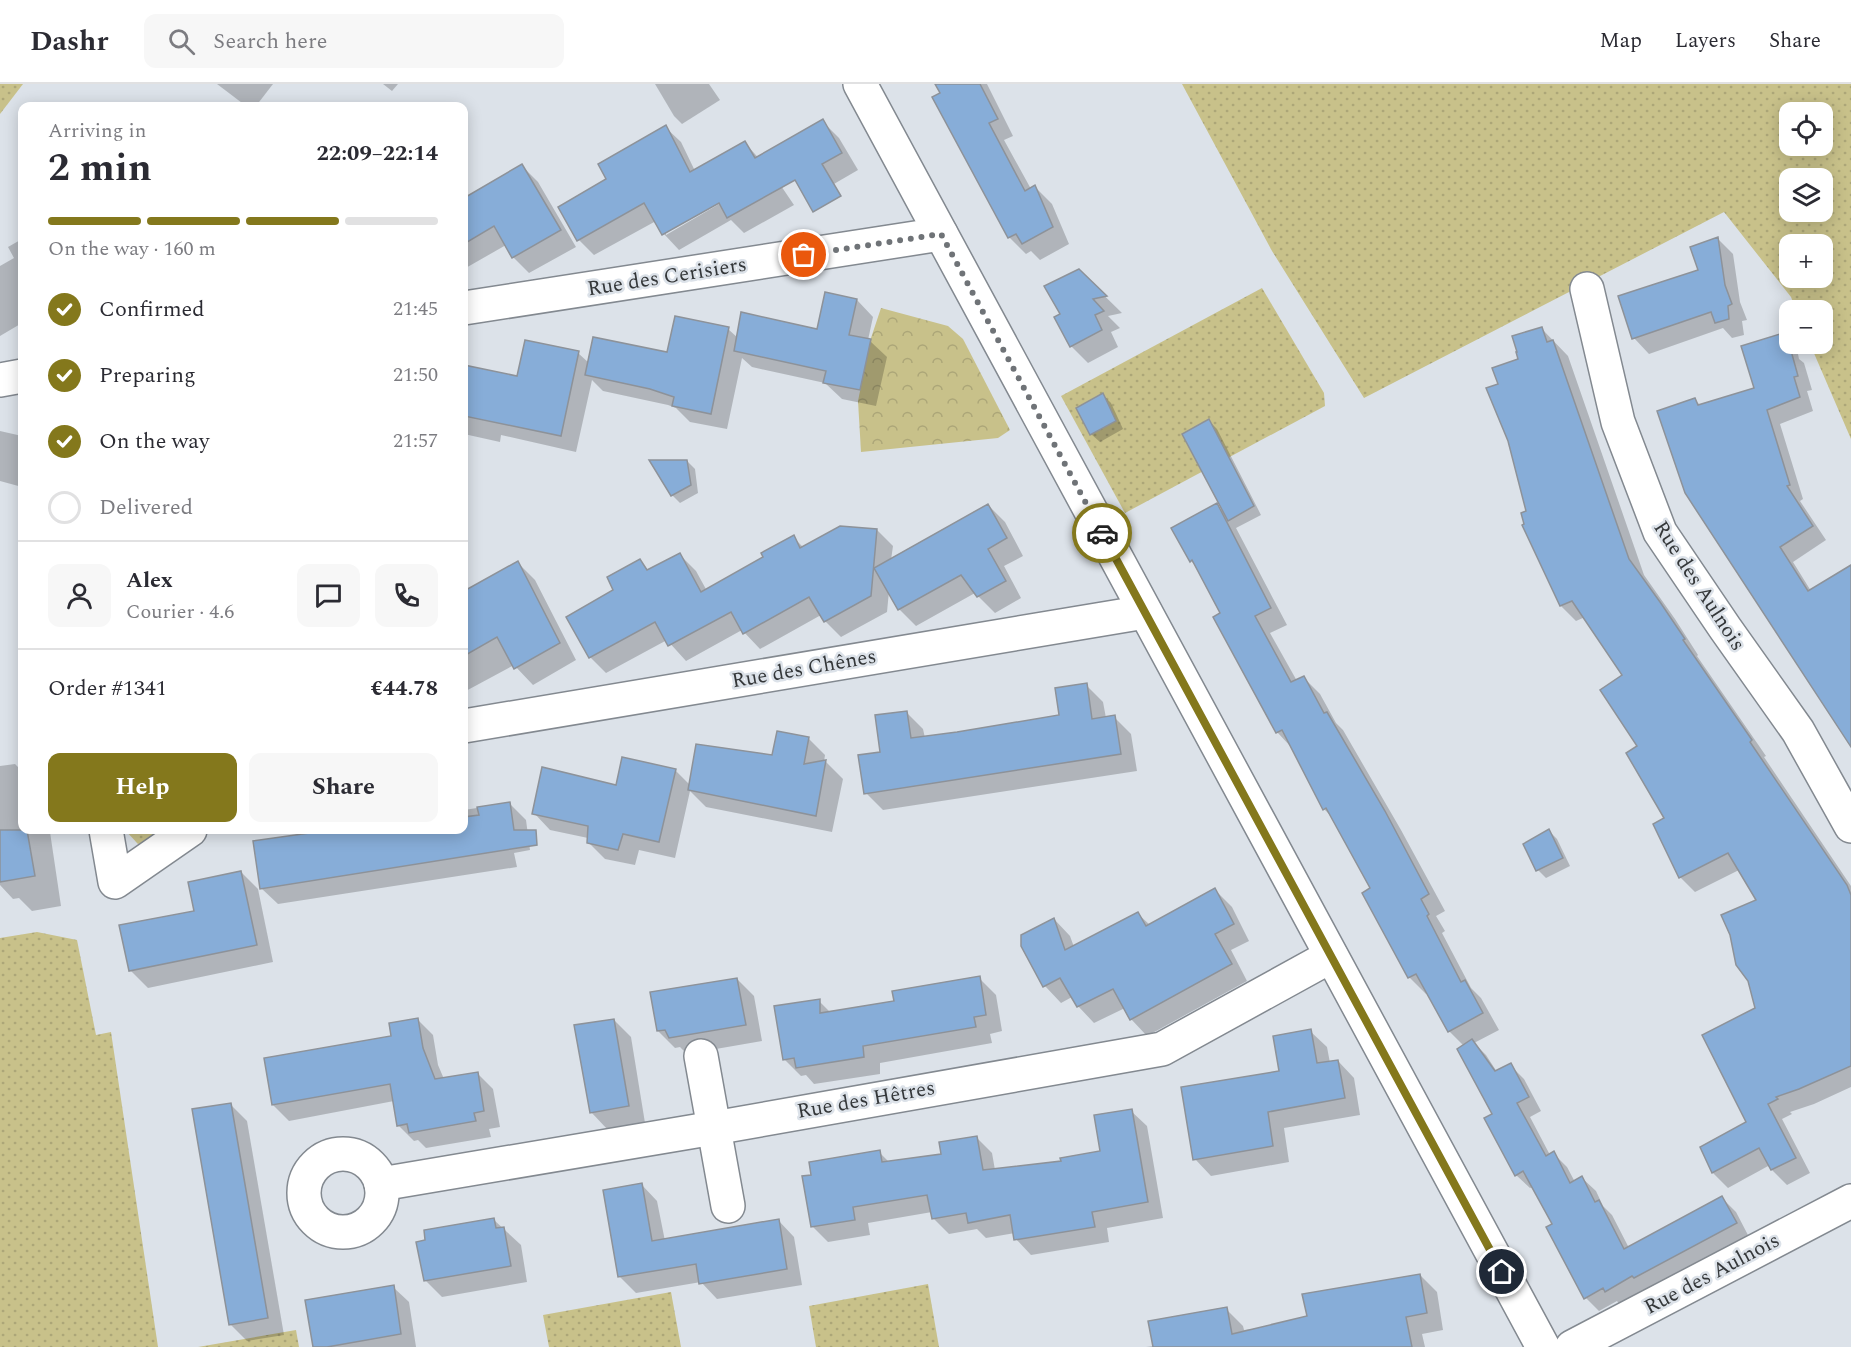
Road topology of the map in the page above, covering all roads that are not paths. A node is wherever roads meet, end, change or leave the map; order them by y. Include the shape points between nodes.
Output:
1 (860, 84) edge
2 (941, 234) junction
3 (1587, 289) dead end
4 (468, 307) edge
5 (18, 377) edge
6 (0, 380) edge
7 (1145, 612) junction
8 (468, 725) edge
9 (1851, 826) edge
10 (107, 834) edge
11 (184, 834) edge
12 (1331, 956) junction
13 (701, 1056) dead end
14 (714, 1128) junction
15 (381, 1184) dead end
16 (1851, 1202) edge
17 (728, 1206) dead end
18 (1530, 1343) edge
19 (1572, 1347) edge

1 - 2 street
2 - 4 street, Rue des Cerisiers
2 - 7 street
3 - 9 street, Rue des Aulnois via 1618,422 1660,532 1798,731
5 - 6 street
7 - 8 street, Rue des Chênes
7 - 12 street
10 - 11 street via 115,882
12 - 14 street, Rue des Hêtres via 1162,1048
12 - 18 street
13 - 14 street
14 - 15 street, Rue des Hêtres
14 - 17 street
16 - 19 street, Rue des Aulnois

